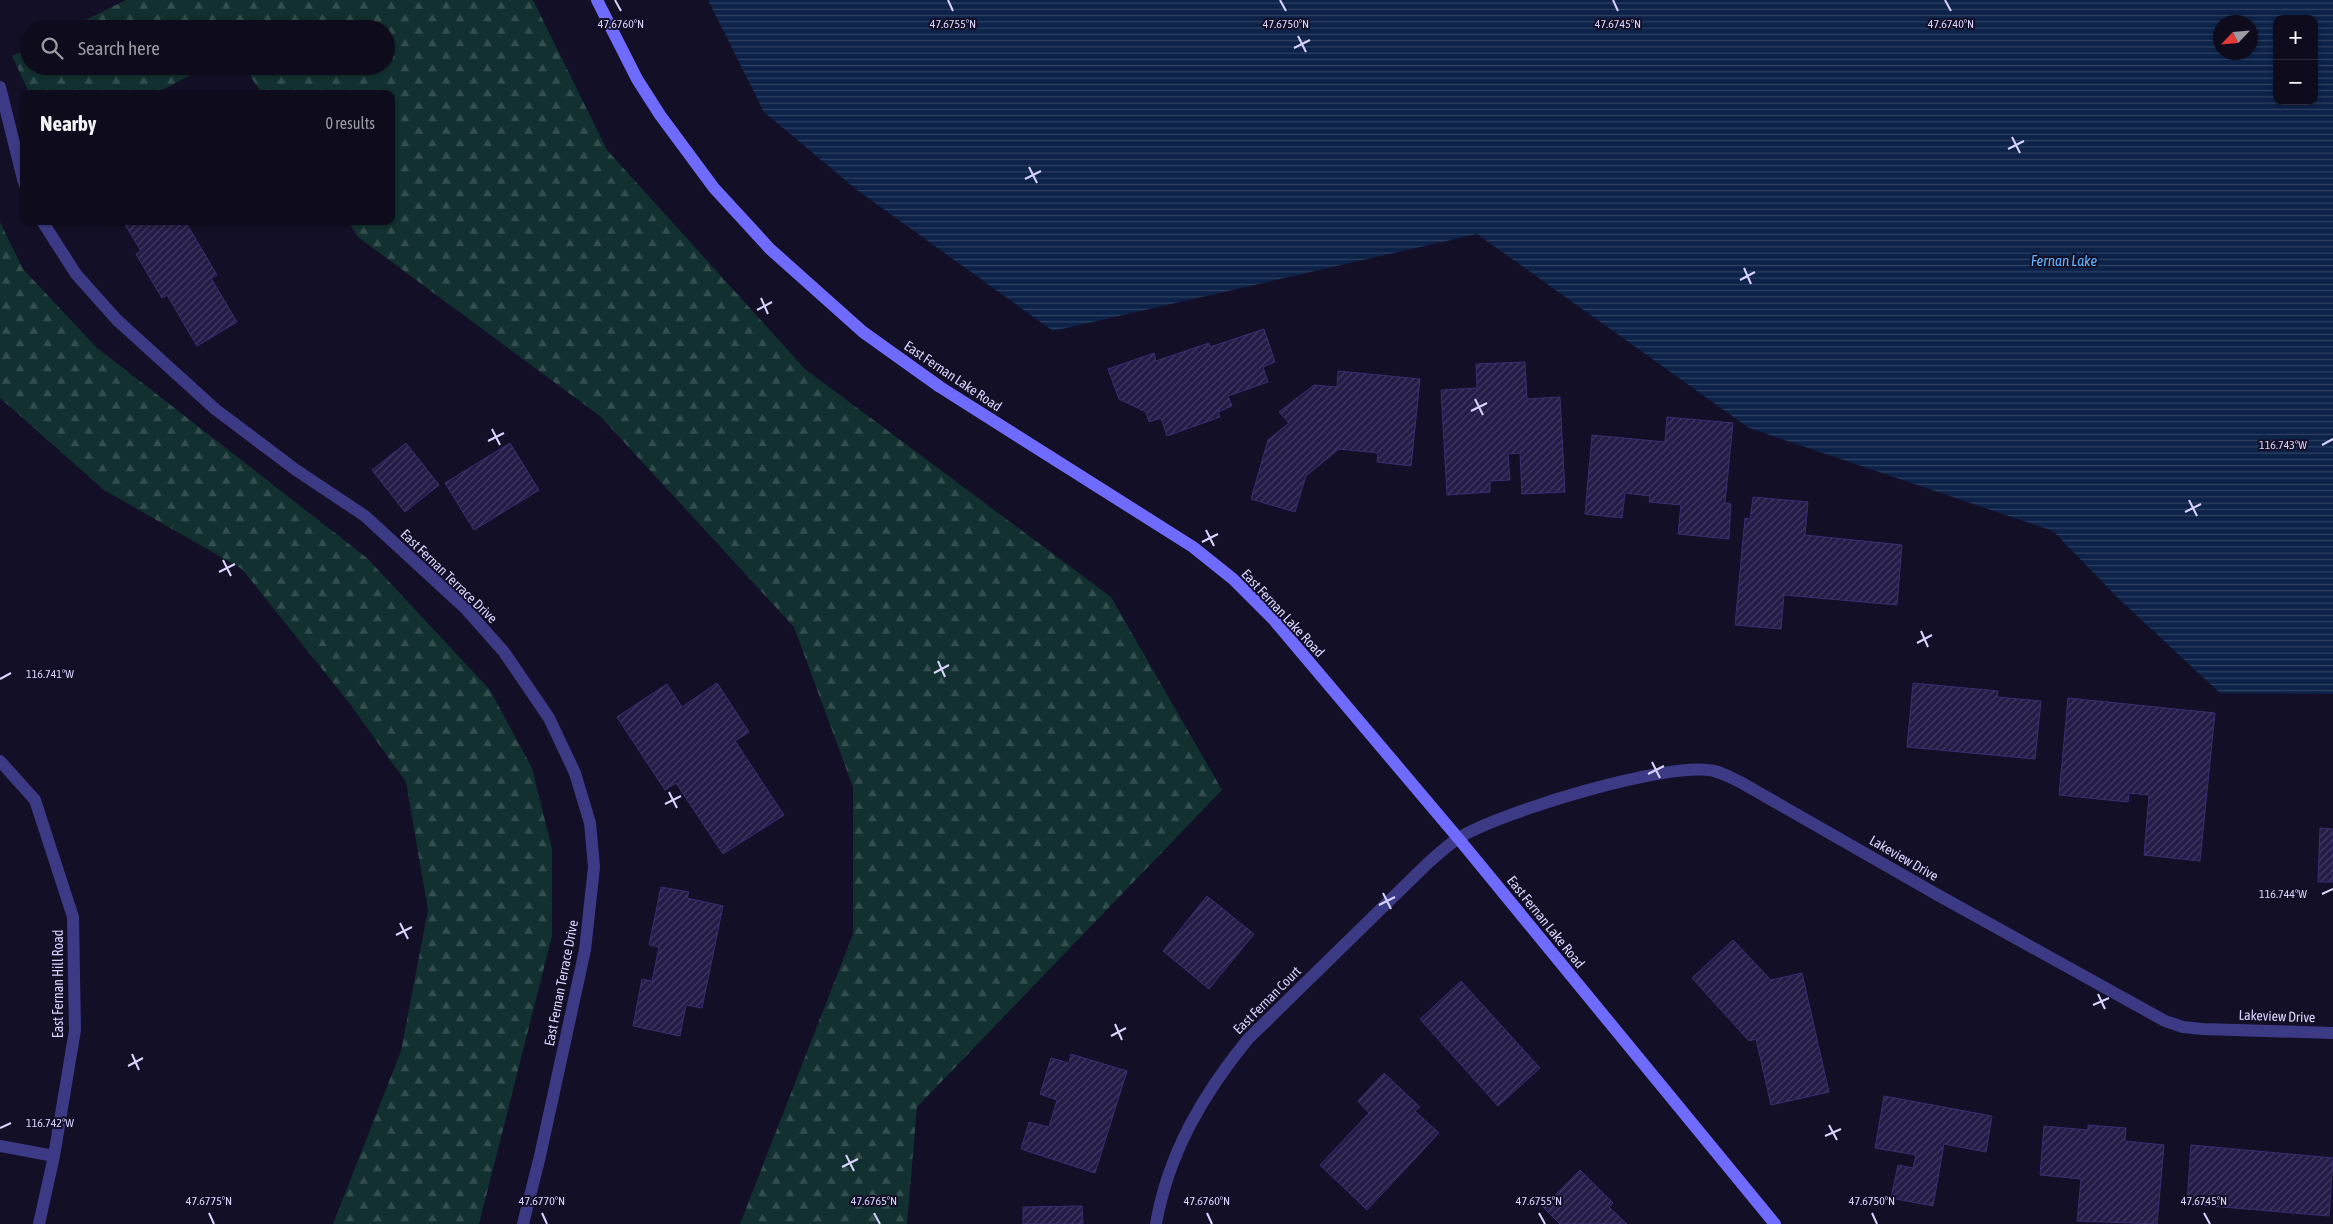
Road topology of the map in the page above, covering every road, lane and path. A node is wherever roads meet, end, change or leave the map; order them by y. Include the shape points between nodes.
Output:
1 (597, 0) edge
2 (0, 87) edge
3 (20, 166) edge
4 (45, 225) edge
5 (0, 760) edge
6 (1458, 838) junction
7 (2333, 1033) edge
8 (0, 1146) edge
9 (54, 1156) junction
10 (39, 1224) edge
11 (523, 1224) edge
12 (1156, 1224) edge
13 (1775, 1224) edge

1 - 6 street, East Fernan Lake Road via 660,115 714,188 770,249 863,332 901,360 1193,547 1233,579 1273,619
2 - 3 street
4 - 11 street, East Fernan Terrace Drive via 76,274 117,320 215,409 296,470 365,516 465,608 504,652 553,726 575,773 590,824 594,867 585,950
5 - 9 street, East Fernan Hill Road via 35,800 73,917 75,1030
6 - 7 street, Lakeview Drive via 1498,819 1558,798 1668,771 1713,770 1742,783 2165,1021 2202,1029
6 - 12 street, East Fernan Court via 1428,863 1248,1039 1222,1071 1182,1139 1160,1201
6 - 13 street, East Fernan Lake Road
8 - 9 street
9 - 10 street, East Fernan Hill Road

